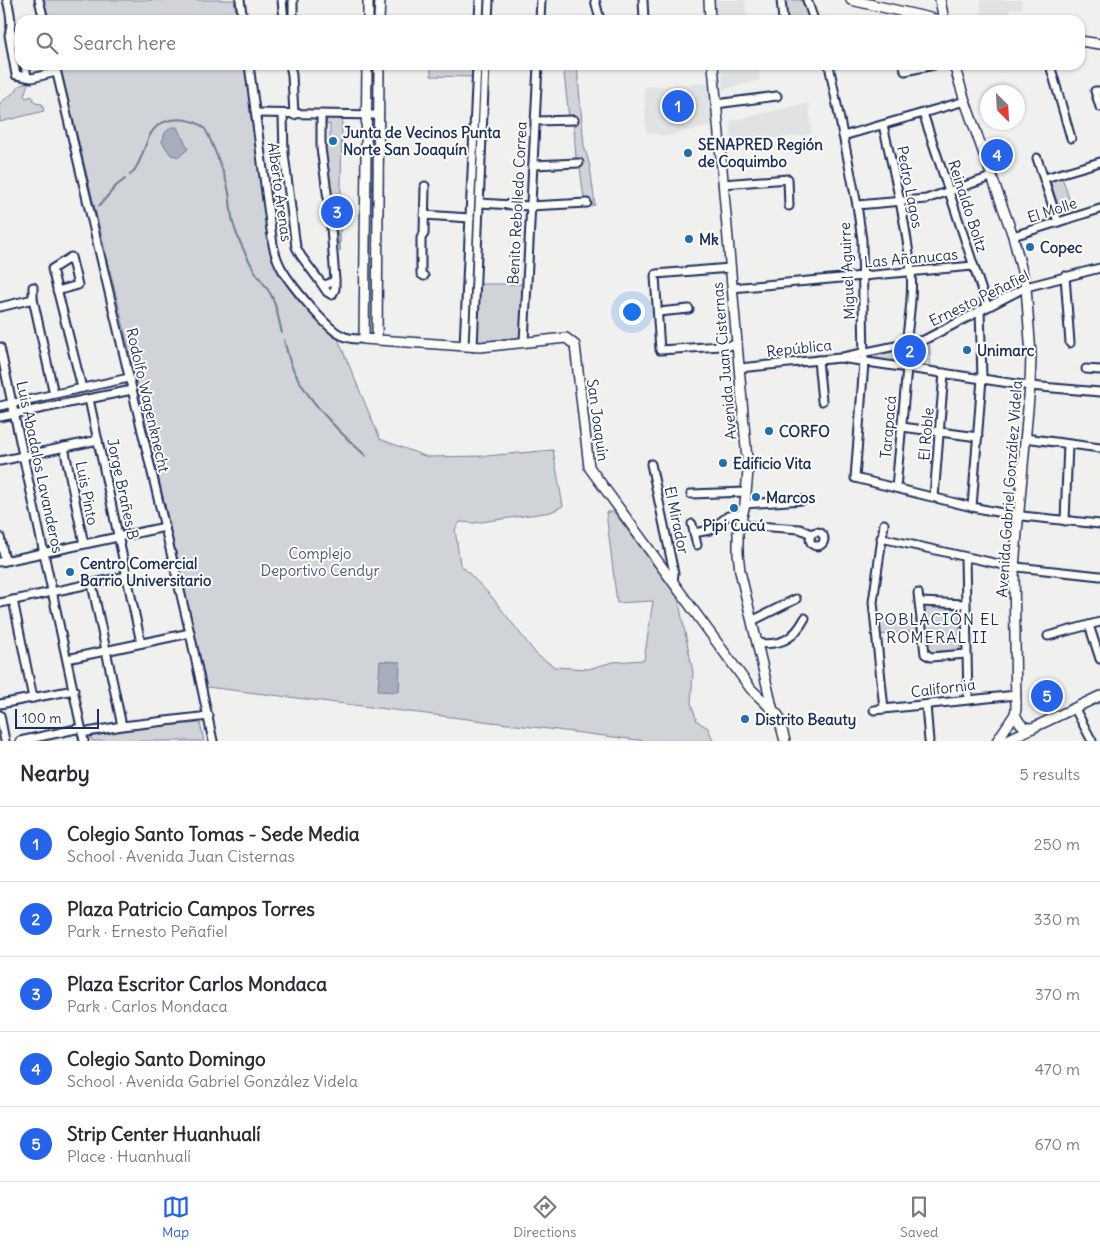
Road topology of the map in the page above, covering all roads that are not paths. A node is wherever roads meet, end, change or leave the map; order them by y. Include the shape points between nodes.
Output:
1 (7, 0) edge
2 (39, 0) edge
3 (240, 0) edge
4 (282, 0) edge
5 (293, 0) edge
6 (368, 0) edge
7 (380, 0) edge
8 (480, 0) edge
9 (488, 0) edge
10 (541, 0) edge
11 (595, 0) edge
12 (643, 0) edge
13 (708, 0) edge
14 (782, 0) edge
15 (807, 0) edge
16 (851, 0) edge
17 (940, 0) edge
18 (43, 15) edge
19 (242, 15) edge
20 (284, 15) edge
21 (293, 15) edge
22 (368, 15) edge
23 (380, 15) edge
24 (479, 15) edge
25 (488, 15) edge
26 (540, 15) edge
27 (599, 15) edge
28 (644, 15) edge
29 (710, 15) edge
30 (784, 15) edge
31 (812, 15) edge
32 (917, 15) edge
33 (943, 15) edge
34 (10, 30) junction
35 (15, 39) edge
36 (1085, 42) edge
37 (1100, 44) edge
38 (15, 49) edge
39 (11, 50) junction
40 (26, 70) edge
41 (50, 70) edge
42 (55, 70) edge
43 (250, 70) edge
44 (291, 70) edge
45 (293, 70) edge
46 (367, 70) edge
47 (379, 70) edge
48 (477, 70) edge
49 (485, 70) edge
50 (538, 70) edge
51 (713, 70) edge
52 (830, 70) edge
53 (956, 70) edge
54 (1051, 70) edge
55 (292, 75) junction
56 (27, 76) junction
57 (1100, 91) edge
58 (777, 96) dead end
59 (965, 101) junction
60 (716, 104) junction
61 (1100, 107) edge
62 (923, 113) junction
63 (256, 114) junction
64 (283, 115) junction
65 (294, 115) junction
66 (321, 115) junction
67 (366, 115) junction
68 (379, 115) junction
69 (574, 120) dead end
70 (536, 121) junction
71 (883, 125) junction
72 (843, 136) junction
73 (1071, 138) dead end
74 (1037, 158) dead end
75 (1100, 162) edge
76 (579, 163) dead end
77 (533, 165) junction
78 (992, 177) junction
79 (1045, 178) junction
80 (723, 184) junction
81 (425, 186) dead end
82 (949, 191) junction
83 (900, 201) junction
84 (480, 202) junction
85 (587, 203) dead end
86 (857, 205) junction
87 (530, 206) junction
88 (789, 206) dead end
89 (1100, 210) edge
90 (424, 215) junction
91 (470, 218) junction
92 (1058, 222) junction
93 (1013, 236) junction
94 (973, 266) junction
95 (730, 268) junction
96 (1100, 268) edge
97 (911, 272) junction
98 (424, 276) dead end
99 (863, 276) junction
100 (1065, 276) junction
101 (334, 280) junction
102 (321, 283) junction
103 (33, 287) dead end
104 (1026, 287) junction
105 (732, 288) junction
106 (58, 290) junction
107 (33, 299) junction
108 (0, 307) edge
109 (983, 308) junction
110 (689, 309) dead end
111 (658, 312) junction
112 (364, 339) junction
113 (377, 340) junction
114 (524, 342) junction
115 (1070, 343) dead end
116 (906, 344) junction
117 (736, 345) junction
118 (0, 346) edge
119 (468, 346) junction
120 (864, 352) junction
121 (840, 358) junction
122 (818, 360) junction
123 (864, 363) junction
124 (739, 368) junction
125 (907, 368) junction
126 (1086, 369) dead end
127 (1100, 370) edge
128 (944, 374) junction
129 (129, 378) junction
130 (982, 378) junction
131 (1030, 386) junction
132 (82, 388) junction
133 (132, 390) junction
134 (1100, 392) edge
135 (54, 394) junction
136 (90, 399) junction
137 (822, 401) dead end
138 (12, 403) junction
139 (0, 406) edge
140 (14, 414) junction
141 (0, 417) edge
142 (902, 427) junction
143 (940, 432) junction
144 (978, 437) junction
145 (1025, 438) junction
146 (98, 440) junction
147 (1068, 444) junction
148 (64, 447) junction
149 (1100, 448) edge
150 (23, 456) junction
151 (0, 461) edge
152 (651, 464) dead end
153 (896, 488) junction
154 (746, 492) junction
155 (691, 494) dead end
156 (934, 497) junction
157 (804, 500) dead end
158 (745, 504) junction
159 (972, 507) junction
160 (743, 514) junction
161 (1019, 516) junction
162 (1065, 521) junction
163 (692, 524) dead end
164 (884, 524) dead end
165 (1100, 524) edge
166 (740, 525) junction
167 (165, 527) junction
168 (694, 533) junction
169 (811, 534) dead end
170 (0, 537) edge
171 (119, 537) junction
172 (881, 538) junction
173 (84, 544) junction
174 (697, 546) dead end
175 (44, 552) junction
176 (965, 558) junction
177 (2, 561) edge
178 (1014, 568) junction
179 (127, 576) junction
180 (1100, 576) edge
181 (673, 582) junction
182 (92, 584) junction
183 (53, 592) junction
184 (918, 593) dead end
185 (796, 599) dead end
186 (13, 600) junction
187 (920, 602) junction
188 (0, 603) edge
189 (965, 604) junction
190 (805, 618) dead end
191 (752, 621) junction
192 (1100, 622) edge
193 (1090, 625) junction
194 (190, 633) junction
195 (1048, 636) dead end
196 (142, 643) junction
197 (757, 643) junction
198 (1098, 644) edge
199 (106, 651) junction
200 (966, 654) junction
201 (67, 659) junction
202 (1100, 659) edge
203 (74, 690) junction
204 (1016, 695) junction
205 (1100, 696) edge
206 (33, 698) junction
207 (968, 699) junction
208 (0, 704) edge
209 (926, 705) junction
210 (1075, 708) junction
211 (884, 709) junction
212 (874, 710) dead end
213 (773, 711) junction
214 (1015, 714) junction
215 (0, 715) edge
216 (209, 716) junction
217 (122, 726) junction
218 (1035, 727) junction
219 (82, 730) junction
220 (42, 739) edge
221 (5, 741) edge
222 (20, 741) edge
223 (84, 741) edge
224 (213, 741) edge
225 (780, 741) edge
226 (785, 741) edge
227 (929, 741) edge
228 (997, 741) edge
229 (1005, 741) edge
230 (1092, 741) edge

1 - 34 street
2 - 18 street
3 - 19 street
4 - 20 street
5 - 21 street
6 - 22 main road
7 - 23 main road
8 - 24 street
9 - 25 street
10 - 26 street
11 - 27 street
12 - 28 street
13 - 29 main road
14 - 30 street
15 - 31 street
16 - 32 main road
17 - 33 main road
34 - 35 street
34 - 39 street
36 - 37 main road
38 - 39 street
39 - 56 street via 16,75
40 - 56 street
41 - 56 street via 32,78
42 - 129 street, Rodolfo Wagenknecht
43 - 63 street, Alberto Arenas
44 - 55 street
45 - 55 street
46 - 67 main road
47 - 68 main road
48 - 91 street
49 - 84 street
50 - 70 street, Benito Rebolledo Correa
51 - 60 main road, Avenida Juan Cisternas
52 - 72 street, Miguel Aguirre
53 - 59 main road, Avenida Gabriel González Videla
54 - 73 street
55 - 65 street
57 - 61 street via 1095,91
58 - 60 street
59 - 62 street
59 - 78 main road, Avenida Gabriel González Videla
60 - 80 main road, Avenida Juan Cisternas
62 - 71 street
62 - 82 street, Reinaldo Boltz
63 - 64 street
63 - 112 street, Alberto Arenas via 277,260 283,272 333,331 347,338
64 - 65 street
64 - 102 street via 284,154 296,247
65 - 66 street
66 - 67 street
66 - 101 street via 321,148
67 - 68 street
67 - 112 main road
68 - 113 main road
69 - 70 street
70 - 77 street, Benito Rebolledo Correa
71 - 72 street
71 - 83 street, Pedro Lagos
72 - 86 street, Miguel Aguirre
74 - 79 street
75 - 79 street
76 - 77 street
77 - 87 street, Benito Rebolledo Correa
78 - 82 street
78 - 93 main road, Avenida Gabriel González Videla
79 - 92 street
80 - 88 street via 788,179
80 - 95 main road, Avenida Juan Cisternas
81 - 90 street
82 - 83 street via 926,199
82 - 94 street, Reinaldo Boltz
83 - 86 street
83 - 97 street, Pedro Lagos
84 - 87 street
84 - 119 street
85 - 87 street
86 - 99 street, Miguel Aguirre
87 - 114 street, Benito Rebolledo Correa
89 - 92 street, El Molle
90 - 91 street
90 - 98 street via 421,247 421,274
91 - 119 street
92 - 93 street, El Molle
93 - 104 main road, Avenida Gabriel González Videla
94 - 97 street, Las Añanucas
94 - 109 street, Reinaldo Boltz
95 - 105 main road, Avenida Juan Cisternas
95 - 111 street via 656,274
96 - 100 street, Ernesto Peñafiel
97 - 99 street, Las Añanucas
97 - 116 street, Pedro Lagos
99 - 105 street, Las Añanucas
99 - 120 street, Miguel Aguirre
100 - 104 street, Ernesto Peñafiel
100 - 115 street
101 - 102 street via 326,285
101 - 102 street via 332,295
103 - 107 street
104 - 109 street, Ernesto Peñafiel
104 - 131 main road, Avenida Gabriel González Videla
105 - 117 main road, Avenida Juan Cisternas
106 - 106 street via 52,269 71,257 78,285
106 - 132 street
107 - 108 street
107 - 135 street
109 - 116 street, Ernesto Peñafiel via 924,340
109 - 130 street, Reinaldo Boltz
110 - 111 street
111 - 117 street via 660,350
112 - 113 main road, San Joaquín
113 - 119 main road, San Joaquín
114 - 119 main road, San Joaquín
114 - 181 main road, San Joaquín via 566,338 575,345 589,467
116 - 120 street, Ernesto Peñafiel
117 - 124 main road, Avenida Juan Cisternas
118 - 138 street, Luis Abadalos Lavanderos
120 - 121 street, Ernesto Peñafiel
120 - 123 street, Miguel Aguirre
121 - 122 street, República
121 - 123 street, República
122 - 124 street, República
122 - 137 street
123 - 125 street, República
123 - 153 street, Miguel Aguirre via 855,478
124 - 154 main road, Avenida Juan Cisternas via 748,471
125 - 128 street, República
125 - 142 street, Tarapacá
126 - 127 street
128 - 130 street, República
128 - 143 street, El Roble
129 - 132 street
129 - 133 street, Rodolfo Wagenknecht
130 - 131 street, República
130 - 144 street, Reinaldo Boltz
131 - 134 street, República
131 - 145 main road, Avenida Gabriel González Videla
132 - 135 street
133 - 136 street
133 - 167 street, Rodolfo Wagenknecht
135 - 138 street
136 - 140 street
136 - 146 street, Jorge Brañes B
138 - 139 street
138 - 140 street, Luis Abadalos Lavanderos
140 - 141 street
140 - 150 street, Luis Abadalos Lavanderos
142 - 143 street
142 - 153 street, Tarapacá
143 - 144 street
143 - 156 street, El Roble
144 - 159 street, Reinaldo Boltz
145 - 147 street
145 - 161 main road, Avenida Gabriel González Videla
146 - 148 street
146 - 171 street, Jorge Brañes B
147 - 149 street
147 - 162 street
148 - 150 street
148 - 173 street, Luis Pinto
150 - 151 street
150 - 175 street, Luis Abadalos Lavanderos
152 - 181 street, El Mirador via 674,573
153 - 156 street
154 - 155 street
154 - 158 main road, Avenida Juan Cisternas
156 - 159 street
157 - 158 street
158 - 160 main road, Avenida Juan Cisternas
159 - 161 street
160 - 166 main road, Avenida Juan Cisternas
160 - 168 street via 728,516 710,530
161 - 162 street
161 - 178 main road, Avenida Gabriel González Videla
162 - 165 street
163 - 168 street
164 - 172 street
166 - 169 street via 800,529
166 - 191 main road, Avenida Juan Cisternas via 740,570
167 - 171 street
167 - 194 street, Rodolfo Wagenknecht
168 - 174 street
170 - 177 street
171 - 173 street
171 - 179 street, Jorge Brañes B
172 - 176 street
172 - 211 street via 873,602
173 - 175 street
175 - 177 street
175 - 183 street, Luis Abadalos Lavanderos
176 - 178 street
176 - 189 street
178 - 180 street
178 - 204 main road, Avenida Gabriel González Videla
179 - 182 street
179 - 196 street, Jorge Brañes B
181 - 213 main road, San Joaquín via 751,688
182 - 183 street
182 - 199 street
183 - 186 street
183 - 201 street, Luis Abadalos Lavanderos
184 - 187 street
185 - 191 street
186 - 188 street
186 - 206 street
187 - 189 street
187 - 200 street via 925,654 931,657
189 - 200 street
190 - 197 street via 784,641 778,644
191 - 197 main road, Avenida Juan Cisternas
192 - 193 street
193 - 195 street
193 - 198 street
194 - 196 street
194 - 216 street, Rodolfo Wagenknecht
196 - 199 street
197 - 213 main road, Avenida Juan Cisternas
198 - 202 street
199 - 201 street
199 - 217 street
200 - 207 street
201 - 203 street, Luis Abadalos Lavanderos
203 - 206 street
203 - 219 street, Luis Abadalos Lavanderos
204 - 207 street, California
204 - 214 main road, Avenida Gabriel González Videla
205 - 210 main road
206 - 208 street
207 - 209 street, California
209 - 211 street, California
209 - 227 street
210 - 218 main road
210 - 230 street
211 - 212 street, California
213 - 225 main road, Avenida Juan Cisternas
213 - 226 main road, Avenida Juan Cisternas via 779,719
214 - 218 main road via 1022,726
214 - 228 main road
215 - 221 street
216 - 217 street
216 - 224 street, Rodolfo Wagenknecht
217 - 219 street
218 - 229 main road
219 - 220 street
219 - 223 street, Luis Abadalos Lavanderos
220 - 222 street

